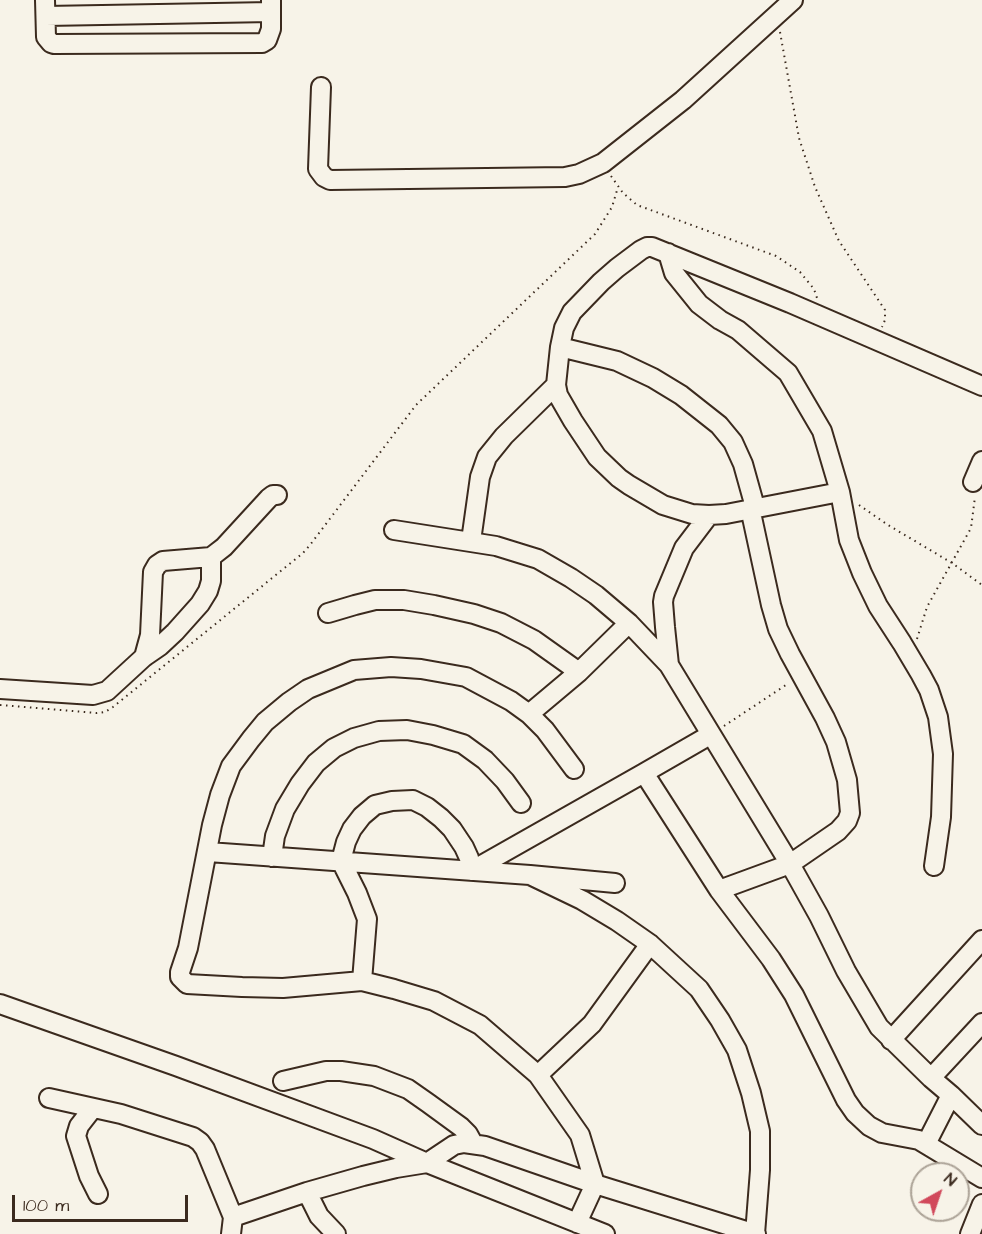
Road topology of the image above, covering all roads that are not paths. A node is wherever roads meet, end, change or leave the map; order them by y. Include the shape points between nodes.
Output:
1 (793, 0) edge
2 (271, 6) edge
3 (46, 8) edge
4 (321, 87) dead end
5 (668, 253) junction
6 (560, 347) junction
7 (556, 385) junction
8 (982, 386) edge
9 (982, 461) edge
10 (973, 482) road end
11 (840, 492) junction
12 (277, 495) dead end
13 (753, 508) junction
14 (709, 515) junction
15 (394, 530) dead end
16 (471, 541) junction
17 (211, 557) junction
18 (328, 614) dead end
19 (629, 623) junction
20 (144, 657) junction
21 (669, 665) junction
22 (579, 672) junction
23 (0, 689) edge
24 (529, 714) junction
25 (710, 735) junction
26 (574, 769) dead end
27 (644, 773) junction
28 (521, 802) dead end
29 (208, 852) junction
30 (272, 857) junction
31 (341, 861) junction
32 (790, 864) junction
33 (934, 866) dead end
34 (471, 871) junction
35 (530, 875) junction
36 (615, 883) dead end
37 (719, 890) junction
38 (982, 940) edge
39 (650, 944) junction
40 (362, 981) junction
41 (0, 1004) edge
42 (982, 1023) edge
43 (891, 1040) junction
44 (538, 1075) junction
45 (931, 1078) junction
46 (283, 1080) dead end
47 (951, 1095) junction
48 (49, 1098) dead end
49 (93, 1107) junction
50 (982, 1125) edge
51 (473, 1143) junction
52 (926, 1144) junction
53 (427, 1163) junction
54 (982, 1178) edge
55 (595, 1184) junction
56 (307, 1192) junction
57 (98, 1194) dead end
58 (982, 1204) edge
59 (577, 1223) junction
60 (232, 1225) edge
61 (336, 1234) edge
62 (605, 1234) edge
63 (755, 1234) edge
64 (970, 1234) edge

1 - 4 street via 683,100 603,164 565,177 330,180 318,169
2 - 3 street
2 - 3 street via 272,29 262,43 54,44 46,37
5 - 6 street via 645,248 601,282 572,312
5 - 8 street
5 - 11 street via 674,273 699,304 738,330 788,373 822,431
6 - 7 street
6 - 13 street via 617,361 644,374 681,395 719,425 733,442 743,464
7 - 14 street via 558,395 588,444 619,478 663,505
7 - 16 street via 487,457 480,477
9 - 10 street
11 - 13 street
11 - 33 street via 849,540 862,573 935,704 943,754 941,817
12 - 17 street via 269,498
13 - 14 street
13 - 32 street via 774,616 837,742 847,780 847,820 838,831
14 - 21 street via 684,548 664,596
15 - 16 street
16 - 19 street via 538,559 596,595
17 - 20 street via 211,581 200,604 175,632
17 - 20 street via 163,561 155,568 150,635
18 - 22 street via 375,600 434,604 501,623 534,640
19 - 21 street
19 - 22 street
20 - 23 street via 108,690 93,695
21 - 25 street
22 - 24 street
24 - 26 street
24 - 29 street via 466,677 421,669 354,670 308,689 265,722 231,766 220,795
25 - 27 street
25 - 32 street
27 - 34 street
27 - 37 street
28 - 30 street via 485,760 463,744 407,730 379,731 334,748 316,763 285,809
29 - 30 street
29 - 40 street via 180,972 183,981 283,988
30 - 31 street
31 - 34 street
31 - 34 street via 352,829 362,816 375,805 413,800 452,829 470,858
31 - 40 street via 368,919
32 - 37 street
32 - 43 street via 867,1008
34 - 35 street
35 - 36 street
35 - 39 street via 582,900
37 - 52 street via 794,995 855,1113 882,1133
38 - 43 street
39 - 44 street via 592,1024
39 - 63 street via 699,989 737,1050 760,1131
40 - 44 street via 434,1001 480,1025
41 - 53 street via 176,1065
42 - 45 street
43 - 45 street
44 - 55 street via 580,1135
45 - 47 street
46 - 51 street via 326,1071 374,1076 408,1089 461,1127
47 - 50 street
47 - 52 street
48 - 49 street
49 - 57 street via 76,1136
49 - 60 street via 200,1142
51 - 53 street via 454,1145
51 - 55 street
52 - 54 street
53 - 56 street
53 - 59 street
55 - 59 street
55 - 63 street
56 - 60 street
56 - 61 street via 319,1216
58 - 64 street
59 - 62 street

